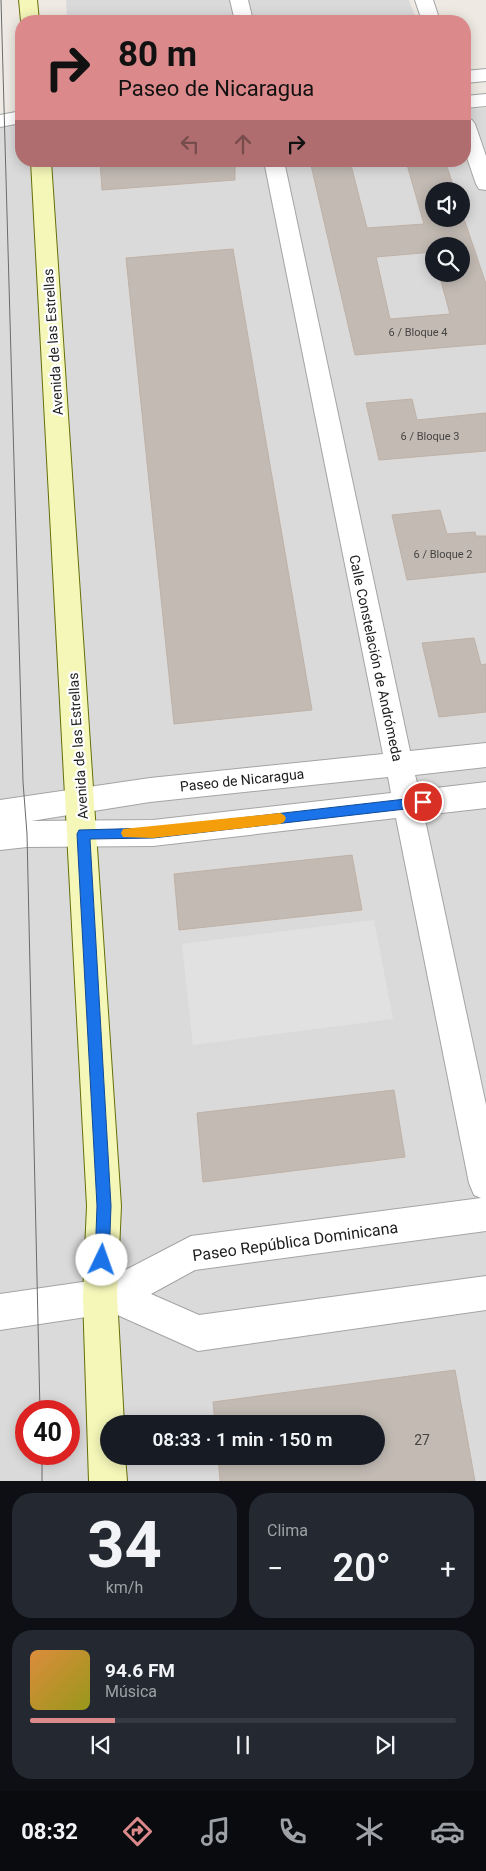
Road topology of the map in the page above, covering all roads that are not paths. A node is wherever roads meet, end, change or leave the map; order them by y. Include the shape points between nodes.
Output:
1 (28, 0) edge
2 (239, 0) edge
3 (424, 0) edge
4 (29, 15) edge
5 (243, 15) edge
6 (429, 15) edge
7 (486, 75) edge
8 (471, 76) edge
9 (486, 100) edge
10 (471, 101) edge
11 (471, 141) edge
12 (41, 167) edge
13 (275, 167) edge
14 (486, 184) edge
15 (486, 755) edge
16 (398, 764) junction
17 (486, 795) edge
18 (81, 801) junction
19 (407, 804) junction
20 (0, 813) edge
21 (83, 834) junction
22 (0, 837) edge
23 (486, 1183) edge
24 (486, 1214) edge
25 (486, 1294) edge
26 (107, 1295) junction
27 (0, 1312) edge
28 (108, 1481) edge

1 - 4 street
2 - 5 street
3 - 6 street
7 - 8 street
9 - 10 street
11 - 14 street
12 - 18 street, Avenida de las Estrellas
13 - 16 street, Calle Constelación de Andrómeda
15 - 16 street, Paseo de Nicaragua
16 - 18 street, Paseo de Nicaragua via 150,790
16 - 19 street, Calle Constelación de Andrómeda
17 - 19 street
18 - 20 street, Paseo de Nicaragua
18 - 21 street, Avenida de las Estrellas
19 - 21 street via 153,833
19 - 23 street, Calle Constelación de Andrómeda
21 - 22 street
21 - 26 street, Avenida de las Estrellas
24 - 26 street, Paseo República Dominicana via 191,1253
25 - 26 street via 198,1333
26 - 27 street, Paseo República Dominicana
26 - 28 street, Avenida de las Estrellas via 105,1440

